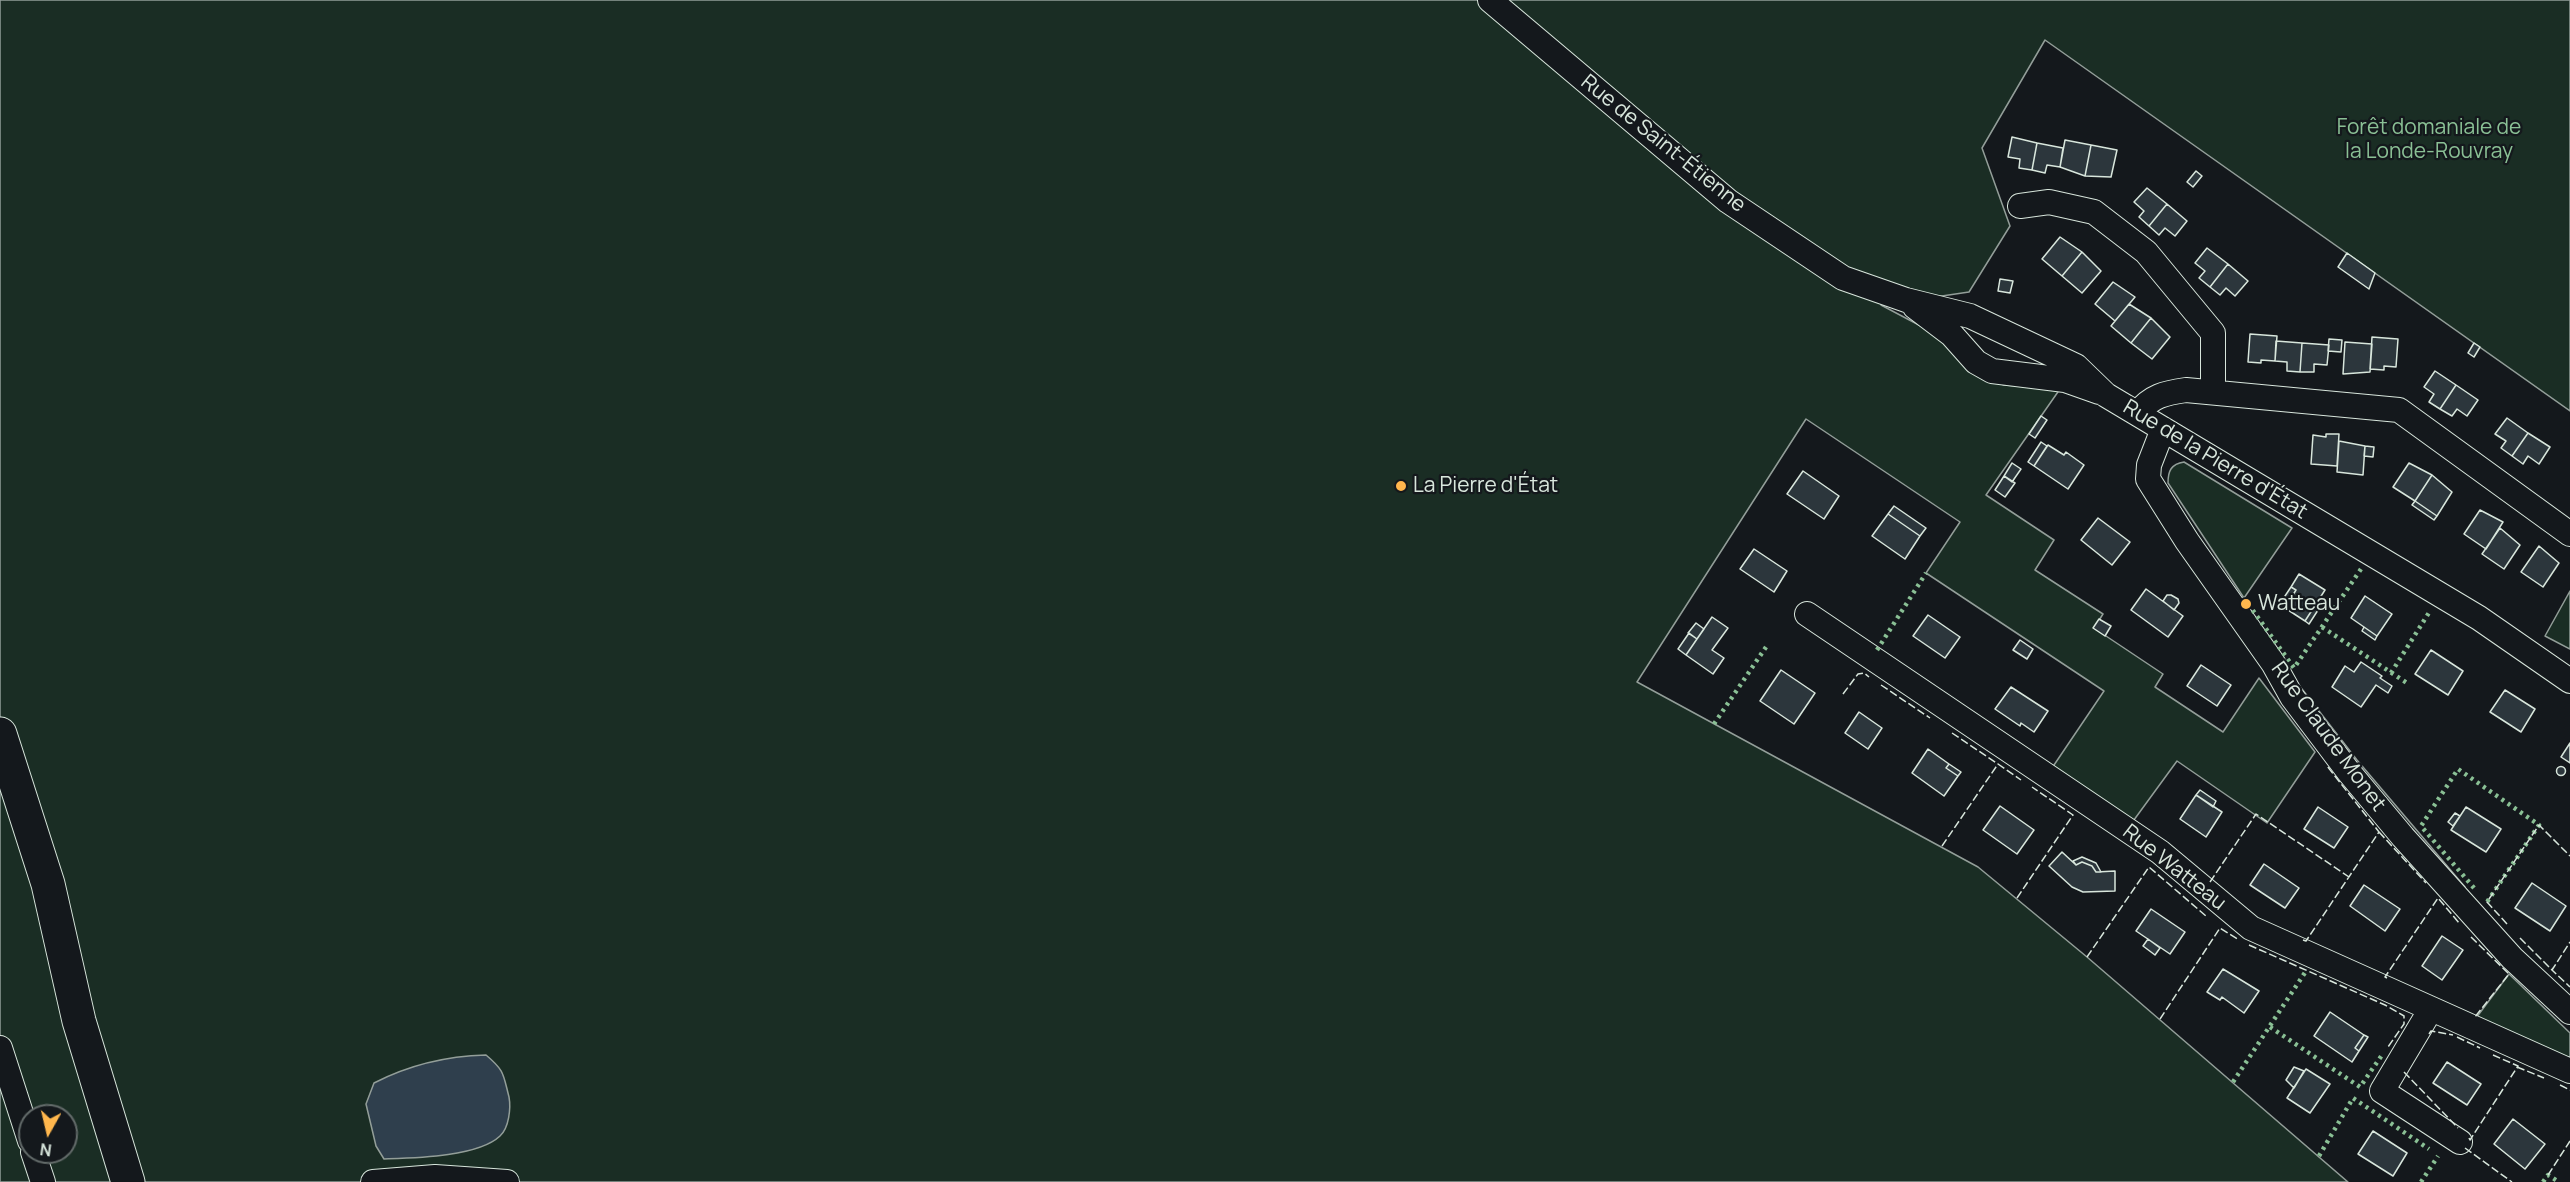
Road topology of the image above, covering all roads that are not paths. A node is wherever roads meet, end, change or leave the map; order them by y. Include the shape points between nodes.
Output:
1 (1490, 0) edge
2 (2020, 206) dead end
3 (1843, 278) joint
4 (1906, 300) junction
5 (2213, 392) junction
6 (2106, 395) junction
7 (2138, 413) junction
8 (2163, 429) junction
9 (2570, 534) edge
10 (1807, 614) dead end
11 (2570, 681) edge
12 (0, 735) edge
13 (2431, 1009) junction
14 (2570, 1012) edge
15 (0, 1048) edge
16 (2570, 1071) edge
17 (18, 1104) edge
18 (2460, 1142) dead end
19 (37, 1164) edge
20 (43, 1182) edge
21 (128, 1182) edge
22 (373, 1182) edge
23 (507, 1182) edge

1 - 3 street, Rue de Saint-Étienne via 1728,201
2 - 5 street via 2049,202 2094,212 2146,252 2213,333
3 - 4 street, Rue de la Pierre d'État
4 - 6 street, Rue de la Pierre d'État via 1970,316 2076,366
4 - 6 street via 1952,335 1976,362 1992,371 2065,380
5 - 7 street via 2186,390 2162,394 2145,403
5 - 9 street via 2399,410
6 - 7 street, Rue de la Pierre d'État
7 - 8 street, Rue de la Pierre d'État
8 - 11 street, Rue de la Pierre d'État via 2479,618
8 - 14 street, Rue Claude Monet via 2149,465 2148,479 2292,697 2403,837 2512,958
10 - 13 street, Rue Watteau via 2160,852 2251,928
12 - 21 highway via 48,884 79,1021
13 - 16 street, Rue Watteau
13 - 18 street via 2382,1091
15 - 17 street
19 - 20 street
22 - 23 street via 435,1177

